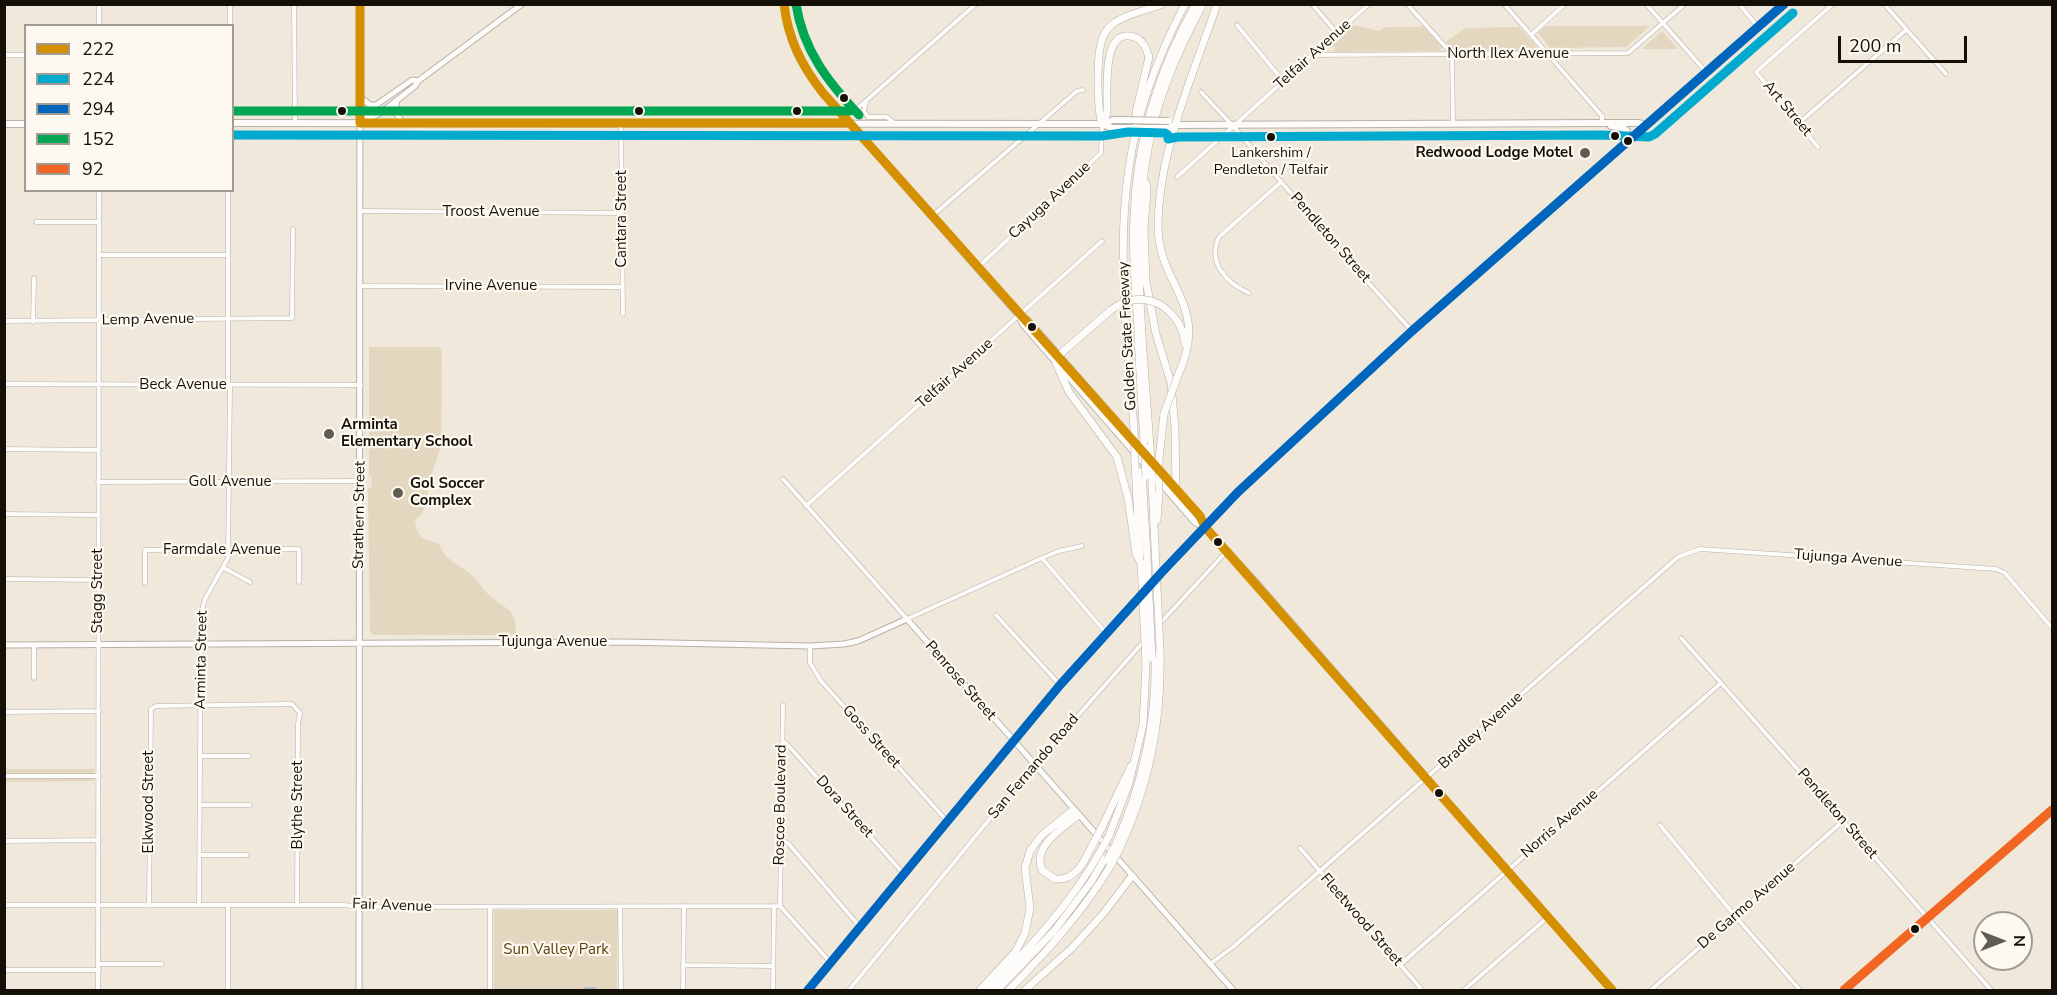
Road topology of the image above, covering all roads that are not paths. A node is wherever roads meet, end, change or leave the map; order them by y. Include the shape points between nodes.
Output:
1 (99, 4) edge
2 (230, 4) edge
3 (294, 4) edge
4 (360, 4) edge
5 (522, 4) edge
6 (784, 4) edge
7 (976, 4) edge
8 (1162, 4) edge
9 (1185, 4) edge
10 (1194, 4) edge
11 (1203, 4) edge
12 (1217, 4) edge
13 (1312, 4) edge
14 (1369, 4) edge
15 (1407, 4) edge
16 (1504, 4) edge
17 (1565, 4) edge
18 (1646, 4) edge
19 (1685, 4) edge
20 (1739, 4) edge
21 (1785, 4) edge
22 (1833, 4) edge
23 (1884, 4) edge
24 (1663, 23) junction
25 (99, 24) edge
26 (230, 24) edge
27 (1236, 25) dead end
28 (1759, 28) junction
29 (1906, 30) junction
30 (1336, 32) junction
31 (1531, 35) junction
32 (1452, 54) junction
33 (1547, 54) junction
34 (4, 55) edge
35 (24, 55) edge
36 (1312, 55) junction
37 (1707, 73) junction
38 (1946, 74) dead end
39 (418, 81) junction
40 (1284, 82) junction
41 (1083, 90) dead end
42 (1200, 92) dead end
43 (360, 97) junction
44 (397, 100) junction
45 (866, 101) junction
46 (376, 105) junction
47 (835, 108) junction
48 (234, 123) edge
49 (295, 123) junction
50 (360, 123) junction
51 (403, 123) junction
52 (621, 123) junction
53 (850, 123) junction
54 (894, 123) junction
55 (1172, 123) junction
56 (1602, 123) junction
57 (1799, 123) junction
58 (4, 124) edge
59 (24, 124) edge
60 (1038, 124) junction
61 (1102, 124) junction
62 (1138, 124) junction
63 (1453, 124) junction
64 (1647, 125) junction
65 (1233, 126) junction
66 (1624, 145) junction
67 (1818, 147) dead end
68 (1144, 170) junction
69 (1177, 177) dead end
70 (1281, 182) junction
71 (99, 192) edge
72 (228, 192) edge
73 (361, 211) junction
74 (621, 213) junction
75 (932, 216) junction
76 (36, 222) dead end
77 (99, 222) junction
78 (293, 229) dead end
79 (1102, 241) dead end
80 (99, 255) junction
81 (228, 255) junction
82 (977, 268) junction
83 (34, 278) dead end
84 (360, 286) junction
85 (622, 287) junction
86 (1249, 293) dead end
87 (623, 314) dead end
88 (1020, 316) junction
89 (228, 319) junction
90 (99, 320) junction
91 (4, 321) edge
92 (33, 322) junction
93 (1412, 331) junction
94 (1059, 355) junction
95 (1056, 363) junction
96 (1178, 375) junction
97 (4, 384) edge
98 (99, 385) junction
99 (229, 385) junction
100 (361, 385) junction
101 (1077, 388) junction
102 (1094, 395) junction
103 (4, 448) edge
104 (99, 450) junction
105 (783, 479) dead end
106 (361, 481) junction
107 (99, 482) junction
108 (229, 483) junction
109 (1176, 489) junction
110 (806, 506) junction
111 (4, 514) edge
112 (98, 515) junction
113 (1205, 527) junction
114 (1154, 537) junction
115 (1082, 546) dead end
116 (1700, 549) joint
117 (229, 550) junction
118 (1227, 550) junction
119 (1150, 552) junction
120 (1041, 558) junction
121 (1141, 562) junction
122 (224, 568) junction
123 (4, 579) edge
124 (98, 580) junction
125 (249, 582) dead end
126 (299, 582) dead end
127 (145, 583) dead end
128 (996, 615) dead end
129 (907, 619) junction
130 (2052, 628) edge
131 (1106, 633) junction
132 (1681, 638) dead end
133 (359, 643) junction
134 (4, 645) edge
135 (34, 645) junction
136 (99, 645) junction
137 (201, 645) junction
138 (810, 645) junction
139 (1156, 654) junction
140 (34, 678) dead end
141 (1721, 683) junction
142 (1060, 685) junction
143 (783, 705) dead end
144 (201, 706) junction
145 (99, 711) junction
146 (4, 712) edge
147 (1013, 741) junction
148 (782, 742) junction
149 (1136, 755) junction
150 (201, 756) junction
151 (249, 756) dead end
152 (1034, 765) junction
153 (4, 776) edge
154 (99, 776) junction
155 (1427, 778) junction
156 (201, 805) junction
157 (250, 805) dead end
158 (2052, 810) edge
159 (1076, 813) junction
160 (1843, 821) junction
161 (947, 822) junction
162 (1660, 825) dead end
163 (99, 840) junction
164 (780, 840) junction
165 (4, 841) edge
166 (1114, 842) junction
167 (1300, 848) dead end
168 (200, 855) junction
169 (248, 855) dead end
170 (1106, 859) junction
171 (1507, 871) junction
172 (1319, 872) junction
173 (904, 874) junction
174 (1132, 876) junction
175 (4, 905) edge
176 (99, 905) junction
177 (200, 905) junction
178 (228, 905) junction
179 (297, 905) junction
180 (149, 906) junction
181 (684, 906) junction
182 (774, 906) junction
183 (780, 906) junction
184 (620, 907) junction
185 (359, 908) junction
186 (490, 908) junction
187 (1735, 916) junction
188 (1548, 917) junction
189 (1928, 919) junction
190 (860, 927) junction
191 (831, 963) junction
192 (99, 964) junction
193 (162, 964) dead end
194 (1209, 964) junction
195 (684, 965) junction
196 (1400, 965) junction
197 (773, 966) junction
198 (4, 970) edge
199 (99, 970) junction
200 (98, 990) edge
201 (228, 990) edge
202 (359, 990) edge
203 (490, 990) edge
204 (621, 990) edge
205 (683, 990) edge
206 (773, 990) edge
207 (808, 990) edge
208 (850, 990) edge
209 (980, 990) edge
210 (988, 990) edge
211 (999, 990) edge
212 (1009, 990) edge
213 (1025, 990) edge
214 (1233, 990) edge
215 (1422, 990) edge
216 (1464, 990) edge
217 (1612, 990) edge
218 (1651, 990) edge
219 (1800, 990) edge
220 (1844, 990) edge
221 (1991, 990) edge

1 - 25 street
2 - 26 street
3 - 49 street
4 - 43 main road, Strathern Street
5 - 39 main road
6 - 47 main road via 795,49 807,73
7 - 45 street
8 - 61 highway via 1120,19 1103,36 1099,114
9 - 62 highway, Golden State Freeway via 1160,57
10 - 119 highway, bridge via 1154,88 1134,177 1130,238
11 - 68 highway, Golden State Freeway via 1166,84
12 - 55 highway
13 - 30 street
14 - 30 street, Telfair Avenue
15 - 32 street
16 - 31 street
17 - 31 street
18 - 24 street
19 - 24 street, North Ilex Avenue
20 - 28 street
21 - 28 main road
22 - 57 street, Art Street via 1756,72
23 - 29 street
24 - 33 street, North Ilex Avenue via 1628,53
24 - 37 street
27 - 40 street
28 - 37 main road
29 - 38 street
29 - 57 street
30 - 36 street, Telfair Avenue
31 - 33 street
32 - 33 street, North Ilex Avenue
32 - 36 street, North Ilex Avenue
32 - 63 street
33 - 56 street via 1602,116
34 - 35 street
36 - 40 street, Telfair Avenue
37 - 64 main road
39 - 44 main road
39 - 46 main road via 412,80
40 - 65 street, Telfair Avenue
41 - 60 street
42 - 65 street, Pendleton Street
43 - 46 main road
43 - 50 main road, Strathern Street
44 - 50 main road
44 - 51 main road via 395,112
45 - 47 street via 850,111
45 - 54 street via 864,111 868,117 887,117
46 - 50 main road
47 - 53 main road
48 - 49 main road
49 - 50 main road
50 - 51 main road
50 - 73 main road, Strathern Street
51 - 52 main road
52 - 53 main road
52 - 74 street, Cantara Street
53 - 54 main road
53 - 75 main road
54 - 60 main road
55 - 61 main road, bridge via 1113,120
55 - 61 main road, bridge via 1167,129 1112,128
55 - 65 main road
55 - 96 highway via 1158,228 1165,260 1188,317 1188,351
56 - 63 main road
56 - 64 main road
56 - 66 main road via 1625,130
57 - 67 street, Art Street
58 - 59 main road
60 - 61 main road
60 - 75 street
61 - 62 highway via 1107,114 1109,53 1116,41 1128,37 1141,40 1149,57 1136,112
61 - 82 street, Cayuga Avenue via 1101,153
62 - 121 highway, Golden State Freeway, bridge via 1128,177 1123,247
63 - 65 main road
64 - 66 main road
65 - 69 street, Telfair Avenue
65 - 70 street, Pendleton Street
66 - 93 main road
68 - 109 highway via 1146,281 1172,393
68 - 114 highway, Golden State Freeway, bridge via 1140,270
70 - 86 street via 1219,237 1214,246 1217,266 1238,288
70 - 93 street, Pendleton Street
71 - 77 street, Stagg Street
72 - 81 street, Arminta Street
73 - 74 street, Troost Avenue
73 - 84 main road, Strathern Street
74 - 85 street, Cantara Street
75 - 82 main road
76 - 77 street
77 - 80 street, Stagg Street
78 - 89 street, Lemp Avenue via 292,318
79 - 88 street, Telfair Avenue
80 - 81 street
80 - 90 street, Stagg Street
81 - 89 street, Arminta Street
82 - 88 main road
83 - 92 street
84 - 85 street, Irvine Avenue
84 - 100 main road, Strathern Street
85 - 87 street, Cantara Street
88 - 94 main road
88 - 95 main road
88 - 110 street, Telfair Avenue
89 - 90 street, Lemp Avenue
89 - 99 street, Arminta Street
90 - 92 street, Lemp Avenue
90 - 98 street, Stagg Street
91 - 92 street, Lemp Avenue
93 - 113 main road
94 - 95 highway
94 - 96 highway, bridge via 1122,303 1149,300 1174,316 1182,329 1185,352
94 - 102 main road
95 - 101 main road
95 - 121 highway via 1070,392 1117,457 1136,554
96 - 114 highway, bridge via 1164,414
97 - 98 street, Beck Avenue
98 - 99 street, Beck Avenue
98 - 104 street, Stagg Street
99 - 100 street, Beck Avenue
99 - 108 street, Arminta Street
100 - 106 main road, Strathern Street
101 - 102 main road
101 - 113 main road via 1195,522
102 - 109 main road
103 - 104 street
104 - 107 street, Stagg Street
105 - 110 street, Penrose Street
106 - 108 street, Goll Avenue
106 - 133 main road, Strathern Street
107 - 108 street, Goll Avenue
107 - 112 street, Stagg Street
108 - 117 street, Arminta Street
109 - 113 main road
110 - 129 street, Penrose Street
111 - 112 street
112 - 124 street, Stagg Street
113 - 118 main road
113 - 131 main road
114 - 119 highway, Golden State Freeway
115 - 120 street, Tujunga Avenue
116 - 130 street, Tujunga Avenue via 1996,569 2005,573
116 - 155 street, Bradley Avenue via 1678,557
117 - 122 street, Arminta Street
117 - 126 street, Farmdale Avenue via 299,549
117 - 127 street, Farmdale Avenue via 145,550
118 - 152 street, San Fernando Road
118 - 155 main road
119 - 139 highway, Golden State Freeway, bridge
119 - 139 highway, bridge
120 - 129 street, Tujunga Avenue
120 - 131 street
121 - 149 highway, Golden State Freeway, bridge via 1145,707
122 - 125 street
122 - 137 street, Arminta Street via 202,605
123 - 124 street
124 - 136 street, Stagg Street
128 - 142 street
129 - 138 main road, Tujunga Avenue via 858,641
129 - 147 main road, Penrose Street
131 - 142 main road
132 - 141 street, Pendleton Street
133 - 137 main road, Tujunga Avenue
133 - 138 main road, Tujunga Avenue
133 - 185 main road, Strathern Street
134 - 135 main road, Tujunga Avenue
135 - 136 main road, Tujunga Avenue
135 - 140 street
136 - 137 main road, Tujunga Avenue
136 - 145 street, Stagg Street
137 - 144 street, Arminta Street
138 - 161 street, Goss Street via 810,663 821,681
139 - 166 highway via 1145,744 1128,808
139 - 166 highway, Golden State Freeway via 1161,693 1156,736 1142,793
141 - 160 street, Pendleton Street
141 - 171 street, Norris Avenue
142 - 147 main road
143 - 148 street, Roscoe Boulevard
144 - 150 street, Arminta Street
144 - 179 street, Blythe Street via 292,704 300,713
144 - 180 street, Elkwood Street via 151,709
145 - 146 street
145 - 154 street, Stagg Street
147 - 152 main road, Penrose Street
147 - 161 main road
148 - 164 street, Roscoe Boulevard
148 - 173 street, Dora Street
149 - 159 highway, bridge via 1081,866 1069,878 1055,879 1042,870 1039,856
149 - 166 highway, Golden State Freeway
150 - 151 street
150 - 156 street, Arminta Street
152 - 159 main road, Penrose Street
152 - 208 street, San Fernando Road
153 - 154 street
154 - 163 street, Stagg Street
155 - 171 main road
155 - 172 street, Bradley Avenue
156 - 157 street
156 - 168 street, Arminta Street
158 - 189 main road
159 - 174 main road, Penrose Street
159 - 209 highway via 1041,836 1030,851 1025,868 1030,908 1025,933 1016,951
160 - 187 street, De Garmo Avenue
160 - 189 street, Pendleton Street
161 - 173 main road
162 - 187 street
163 - 165 street
163 - 176 street, Stagg Street
164 - 183 street, Roscoe Boulevard
164 - 190 street via 788,843
166 - 170 highway, Golden State Freeway, bridge
166 - 170 highway, Golden State Freeway, bridge
167 - 172 street, Fleetwood Street
168 - 169 street
168 - 177 street, Arminta Street
170 - 210 highway, Golden State Freeway via 1041,936
170 - 211 highway via 1054,931
170 - 212 highway, Golden State Freeway via 1095,892 1071,925
171 - 188 main road
171 - 196 street, Norris Avenue
172 - 194 street, Bradley Avenue
172 - 196 street, Fleetwood Street
173 - 190 main road
174 - 194 main road, Penrose Street
174 - 213 highway via 1072,948
175 - 176 street, Fair Avenue
176 - 180 street, Fair Avenue
176 - 192 street, Stagg Street
177 - 178 street, Fair Avenue
177 - 180 street, Fair Avenue
178 - 179 street, Fair Avenue
178 - 201 street
179 - 185 street, Fair Avenue
181 - 182 street, Fair Avenue
181 - 184 street, Fair Avenue
181 - 195 street
182 - 183 street, Fair Avenue
182 - 197 street
183 - 191 street
184 - 186 street, Fair Avenue
184 - 204 street
185 - 186 street, Fair Avenue
185 - 202 main road, Strathern Street
186 - 203 street
187 - 218 street, De Garmo Avenue
187 - 219 street
188 - 216 street
188 - 217 main road
189 - 220 main road
189 - 221 street, Pendleton Street
190 - 191 main road
191 - 207 main road
192 - 193 street
192 - 199 street, Stagg Street
194 - 214 main road, Penrose Street
195 - 197 street
195 - 205 street
196 - 215 street, Fleetwood Street
197 - 206 street
198 - 199 street
199 - 200 street, Stagg Street

